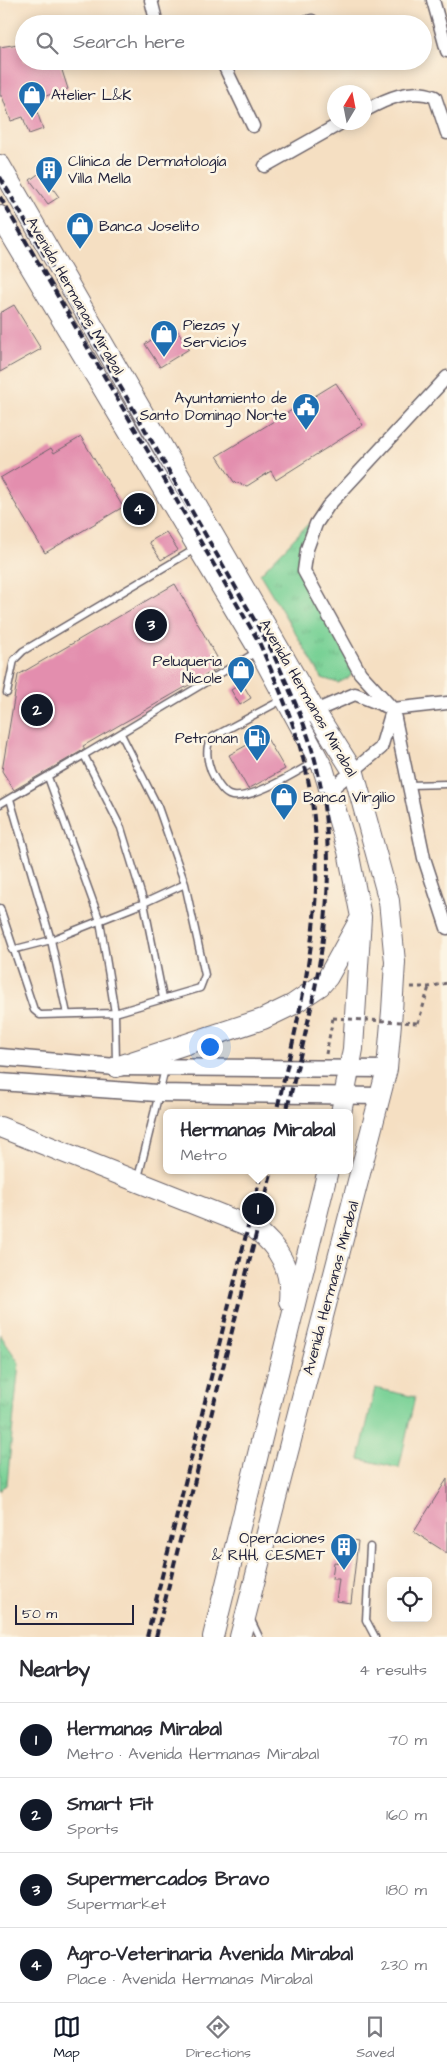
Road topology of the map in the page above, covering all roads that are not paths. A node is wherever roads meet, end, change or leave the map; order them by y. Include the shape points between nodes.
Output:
1 (151, 0) edge
2 (433, 0) edge
3 (155, 15) edge
4 (447, 50) edge
5 (226, 70) edge
6 (372, 107) edge
7 (253, 126) dead end
8 (330, 130) edge
9 (447, 133) edge
10 (0, 166) edge
11 (266, 166) dead end
12 (0, 216) edge
13 (447, 377) edge
14 (196, 549) junction
15 (259, 650) junction
16 (7, 693) dead end
17 (285, 698) junction
18 (447, 703) edge
19 (393, 709) junction
20 (315, 711) junction
21 (299, 725) junction
22 (121, 734) junction
23 (84, 755) junction
24 (318, 759) junction
25 (354, 773) junction
26 (48, 777) junction
27 (447, 784) edge
28 (409, 785) junction
29 (330, 790) junction
30 (10, 799) junction
31 (0, 804) edge
32 (185, 884) junction
33 (144, 903) junction
34 (0, 908) edge
35 (361, 917) junction
36 (100, 921) junction
37 (447, 928) edge
38 (51, 940) junction
39 (12, 950) junction
40 (163, 998) junction
41 (115, 1013) junction
42 (67, 1014) junction
43 (0, 1057) edge
44 (116, 1067) junction
45 (165, 1067) junction
46 (388, 1069) junction
47 (351, 1070) junction
48 (0, 1082) edge
49 (157, 1093) junction
50 (381, 1096) junction
51 (343, 1104) edge
52 (0, 1127) edge
53 (327, 1174) edge
54 (138, 1182) junction
55 (286, 1343) junction
56 (370, 1547) dead end
57 (234, 1608) junction
58 (213, 1637) edge
59 (240, 1637) edge
60 (259, 1637) edge
61 (375, 1637) edge

1 - 3 street
2 - 4 street
5 - 7 street
6 - 9 street via 388,98 426,93 435,97
8 - 11 street
10 - 20 main road, Avenida Hermanas Mirabal
12 - 14 main road, Avenida Hermanas Mirabal
13 - 19 street via 328,506 316,524 307,550 304,571 360,673
14 - 15 main road, Avenida Hermanas Mirabal
14 - 16 lane via 23,651 14,660
15 - 17 main road, Avenida Hermanas Mirabal
15 - 22 lane
17 - 21 main road, Avenida Hermanas Mirabal
17 - 24 lane via 211,738 207,754 213,776 226,794 236,796 285,780
18 - 19 street
19 - 20 street via 354,694
19 - 25 street via 381,748
19 - 28 street
20 - 21 street
20 - 25 main road, Avenida Hermanas Mirabal
21 - 24 main road, Avenida Hermanas Mirabal
22 - 23 lane
22 - 32 lane via 158,807
23 - 26 lane
23 - 33 lane via 121,828
24 - 29 main road, Avenida Hermanas Mirabal
25 - 29 street
25 - 46 main road, Avenida Hermanas Mirabal via 390,909 396,962
26 - 30 lane
26 - 36 lane
27 - 28 lane
28 - 37 street via 424,858
29 - 35 main road, Avenida Hermanas Mirabal via 348,851
30 - 31 lane
30 - 38 lane
32 - 33 lane
32 - 40 lane via 204,982 200,988
33 - 36 lane
33 - 40 lane
34 - 39 lane
35 - 44 main road via 328,977 292,1005 263,1019
35 - 47 main road, Avenida Hermanas Mirabal
36 - 38 lane
36 - 41 lane
38 - 39 lane
38 - 42 lane
39 - 42 lane via 34,1010 40,1015
40 - 41 lane
41 - 42 lane
41 - 44 lane
43 - 44 street
44 - 45 street
45 - 47 street
45 - 49 lane
46 - 47 street
46 - 50 main road, Avenida Hermanas Mirabal
47 - 51 main road, Avenida Hermanas Mirabal
48 - 49 street
49 - 51 street
49 - 54 lane
50 - 51 street
50 - 57 main road, Avenida Hermanas Mirabal
52 - 54 main road
53 - 55 main road, Avenida Hermanas Mirabal
54 - 55 main road via 222,1214 268,1238 278,1251 291,1282
55 - 57 main road, Avenida Hermanas Mirabal
56 - 61 lane via 366,1620
57 - 58 main road, Avenida Hermanas Mirabal
57 - 59 main road, Avenida Hermanas Mirabal
57 - 60 lane

